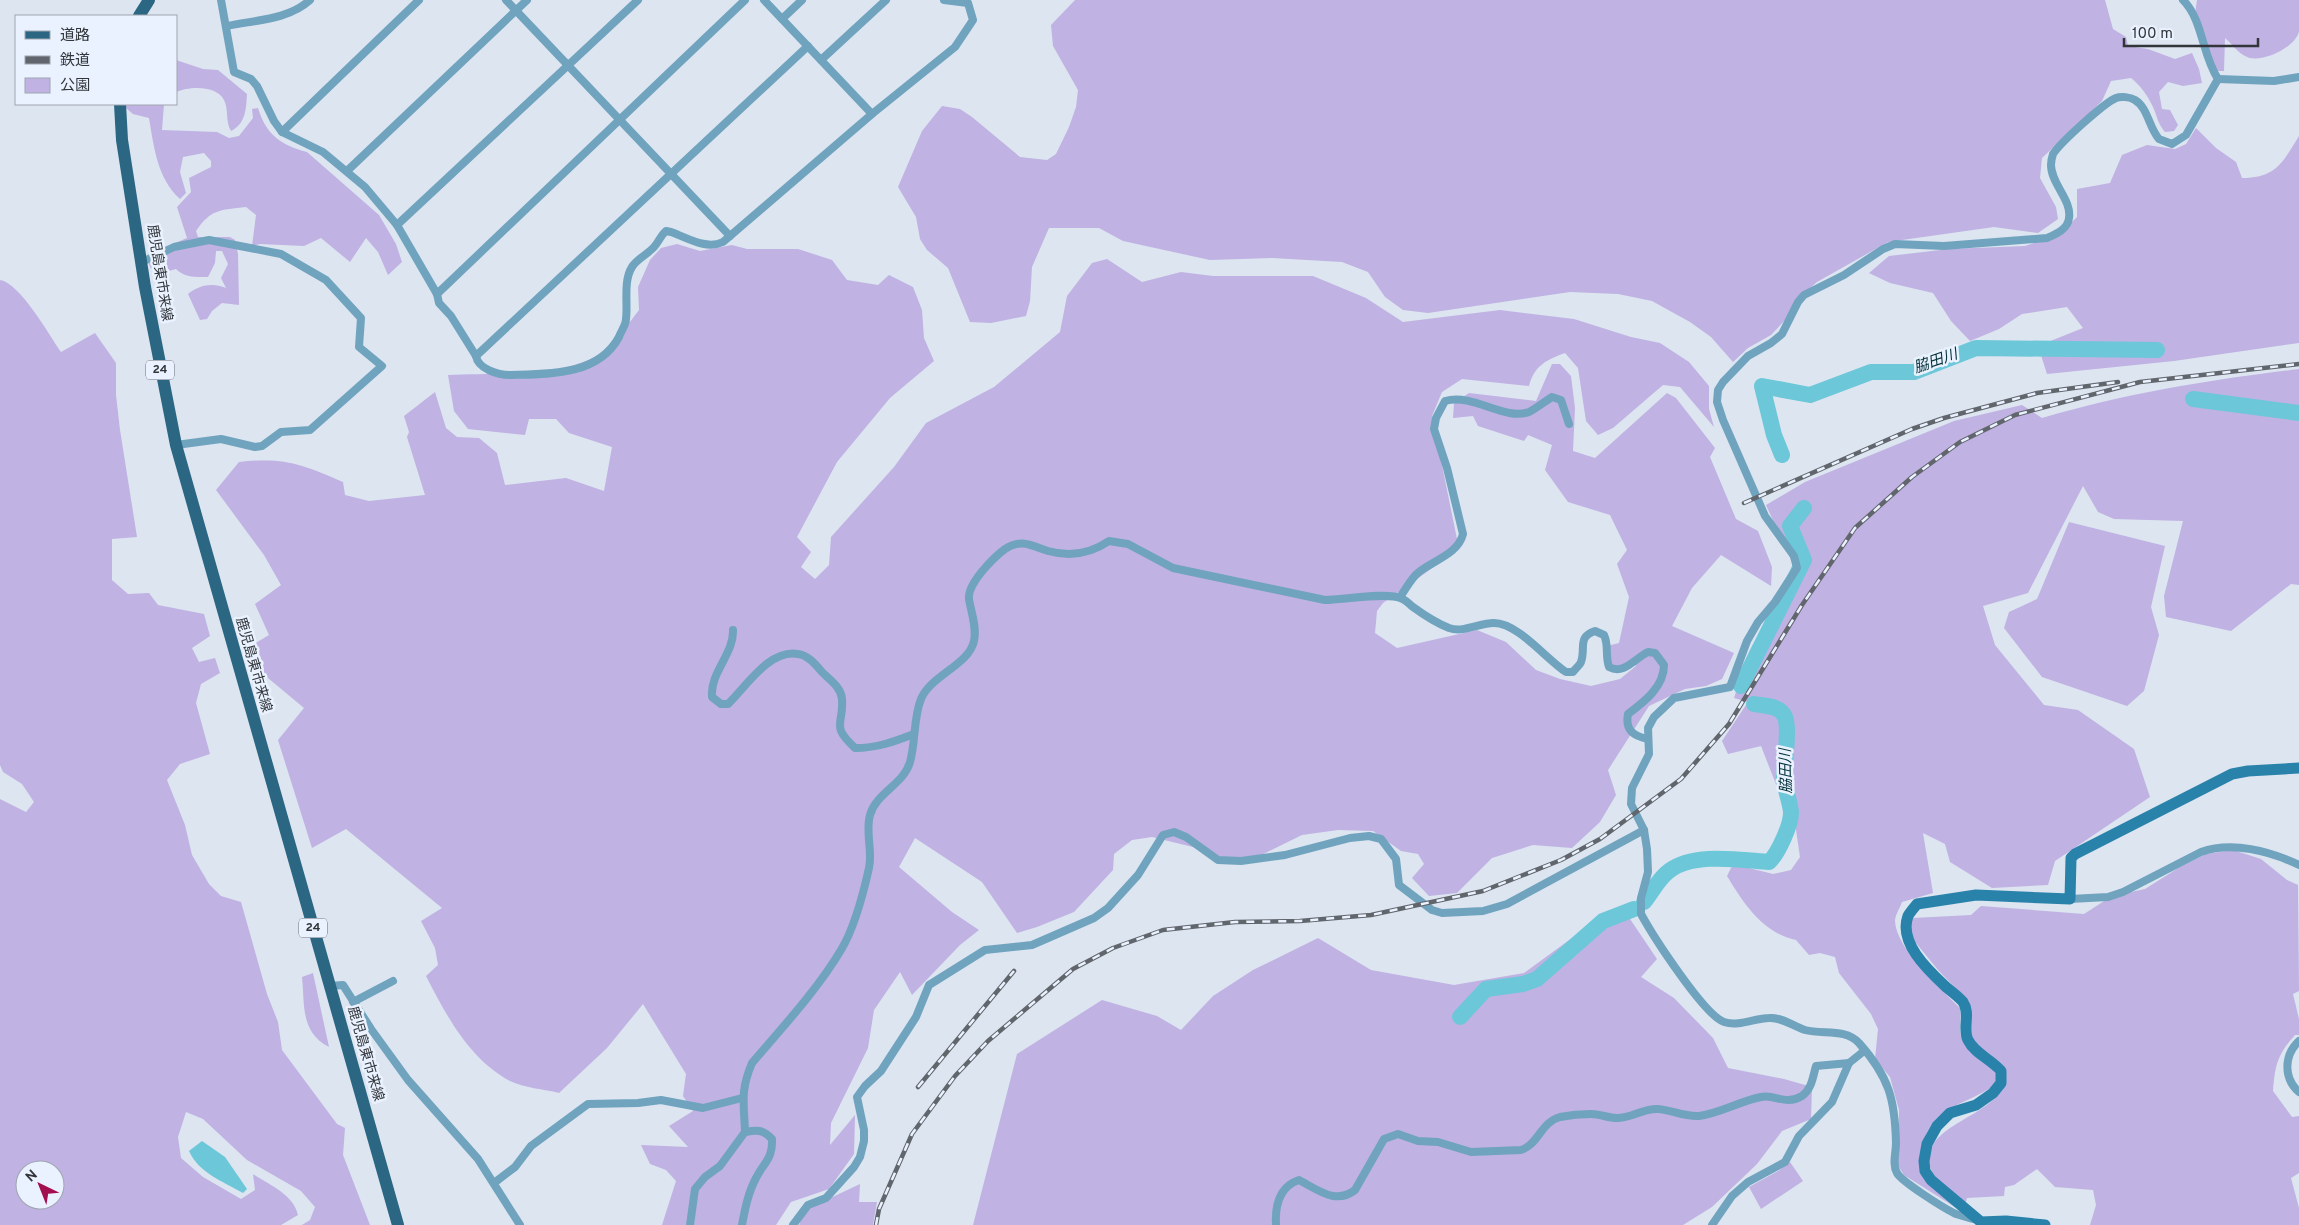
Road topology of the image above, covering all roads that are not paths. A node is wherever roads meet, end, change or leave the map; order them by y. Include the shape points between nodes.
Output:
1 (149, 0) edge
2 (221, 0) edge
3 (310, 0) edge
4 (419, 0) edge
5 (506, 0) edge
6 (527, 0) edge
7 (638, 0) edge
8 (745, 0) edge
9 (764, 0) edge
10 (802, 0) edge
11 (886, 0) edge
12 (944, 0) edge
13 (2183, 0) edge
14 (516, 10) junction
15 (140, 15) edge
16 (782, 19) junction
17 (227, 26) junction
18 (808, 46) junction
19 (821, 60) junction
20 (568, 66) junction
21 (2218, 78) junction
22 (2299, 78) edge
23 (120, 105) edge
24 (872, 114) junction
25 (619, 120) junction
26 (282, 132) junction
27 (347, 171) junction
28 (671, 174) junction
29 (397, 225) junction
30 (730, 236) junction
31 (142, 262) junction
32 (437, 294) junction
33 (476, 356) junction
34 (1569, 424) dead end
35 (176, 445) junction
36 (1400, 597) junction
37 (733, 630) dead end
38 (914, 734) junction
39 (1648, 739) junction
40 (2299, 768) edge
41 (1644, 830) junction
42 (2299, 865) edge
43 (2070, 899) junction
44 (393, 981) dead end
45 (330, 986) junction
46 (353, 1002) junction
47 (2299, 1041) edge
48 (1864, 1051) junction
49 (1849, 1063) junction
50 (2299, 1092) edge
51 (742, 1098) junction
52 (745, 1132) junction
53 (494, 1183) junction
54 (1982, 1222) junction
55 (398, 1225) edge
56 (520, 1225) edge
57 (690, 1225) edge
58 (742, 1225) edge
59 (793, 1225) edge
60 (1276, 1225) edge
61 (1712, 1225) edge
62 (2045, 1225) edge

1 - 15 main road
2 - 17 street
3 - 17 street via 299,10 287,14
4 - 26 street
5 - 14 street
6 - 14 street
7 - 20 street
8 - 25 street
9 - 16 street
10 - 16 street
11 - 19 street
12 - 24 street via 968,3 973,20 955,47
13 - 21 street via 2192,13 2211,68
14 - 20 street
14 - 27 street
16 - 18 street
17 - 26 street via 234,72 251,79 258,86
18 - 19 street
18 - 28 street
19 - 24 street
20 - 25 street
20 - 29 street
21 - 22 street via 2274,81
21 - 39 street via 2186,135 2179,141 2172,144 2159,139 2141,106 2135,100 2118,97 2103,106 2058,147 2052,156 2052,176 2068,209 2069,219 2058,233 2047,238 1954,245 1895,244 1882,249 1844,275 1804,295 1782,334 1733,370 1718,390 1717,402 1722,420 1765,516 1794,556 1797,568 1747,641 1730,687 1674,698 1654,717 1648,728
23 - 31 main road, 鹿児島東市来線 / 24 via 122,140
24 - 30 street
25 - 28 street
25 - 32 street
26 - 27 street via 323,152
27 - 29 street
28 - 30 street
28 - 33 street
29 - 32 street
30 - 33 street via 716,245 704,245 666,231 654,248 632,267 626,322 616,343 591,364 547,374 502,375 485,368
31 - 35 main road, 鹿児島東市来線 / 24
31 - 35 street via 174,247 209,240 281,254 326,280 350,305 361,318 359,348 382,366 310,430 281,432 262,446 255,447 220,439
32 - 33 street via 439,303
34 - 36 street via 1561,400 1552,397 1528,412 1518,414 1464,399 1445,401 1434,429 1463,534 1456,548 1414,577
35 - 45 main road, 鹿児島東市来線 / 24
36 - 38 street via 1383,595 1325,600 1173,568 1128,544 1109,541 1096,550 1069,554 1048,551 1028,542 1017,544 990,562 970,588 974,641 959,662 922,696
36 - 39 street via 1451,629 1494,623 1502,625 1521,635 1566,672 1573,672 1581,662 1582,641 1595,632 1604,635 1607,641 1606,660 1615,670 1622,670 1648,652 1655,653 1664,665 1663,676 1649,697 1628,714 1627,721 1632,734
37 - 38 street via 734,639 714,678 712,697 721,704 728,704 767,663 785,655 798,654 810,660 838,688 842,699 840,730 855,748 872,748
38 - 51 street via 906,772 870,814 869,867 851,931 842,950 752,1063 744,1081
39 - 41 street via 1649,754 1632,788 1631,804
40 - 43 street via 2232,774 2075,854 2071,858
41 - 48 street via 1648,872 1641,898 1641,914 1705,1008 1724,1022 1781,1019 1806,1030 1839,1033 1851,1037
41 - 59 street via 1507,904 1483,911 1442,913 1432,910 1398,885 1396,859 1381,839 1369,836 1350,838 1285,855 1241,861 1218,860 1186,837 1174,832 1163,834 1138,874 1108,908 1094,918 1032,945 985,950 929,985 911,1024 881,1071 857,1097 864,1141 854,1167 826,1198 808,1205
42 - 43 street via 2242,848 2212,848 2123,892 2108,897
43 - 54 street via 1976,895 1917,904 1908,915 1906,929 1920,960 1964,1003 1968,1039 1977,1052 2001,1071 2001,1082 1993,1093 1976,1105 1950,1113 1937,1126 1927,1144 1924,1161 1931,1180
44 - 46 street
45 - 46 street via 343,985
45 - 55 main road, 鹿児島東市来線 / 24
46 - 53 street via 408,1080 478,1159
47 - 50 street via 2290,1049 2287,1064 2292,1085
48 - 49 street
48 - 54 street via 1886,1079 1896,1113 1894,1162 1897,1174 1956,1214
49 - 60 street via 1816,1066 1809,1088 1791,1100 1763,1096 1699,1116 1646,1109 1627,1117 1591,1114 1558,1118 1548,1122 1521,1150 1471,1152 1438,1142 1392,1135 1384,1139 1355,1190 1348,1196 1334,1198 1298,1180 1292,1182 1277,1201
49 - 61 street via 1832,1102 1799,1136 1785,1162 1748,1182 1732,1196
51 - 52 street
51 - 53 street via 703,1108 661,1100 588,1104 531,1146 515,1167
52 - 57 street via 720,1166 696,1189
52 - 58 street via 766,1132 772,1139 772,1148 771,1156 756,1178
53 - 56 street
54 - 62 street

